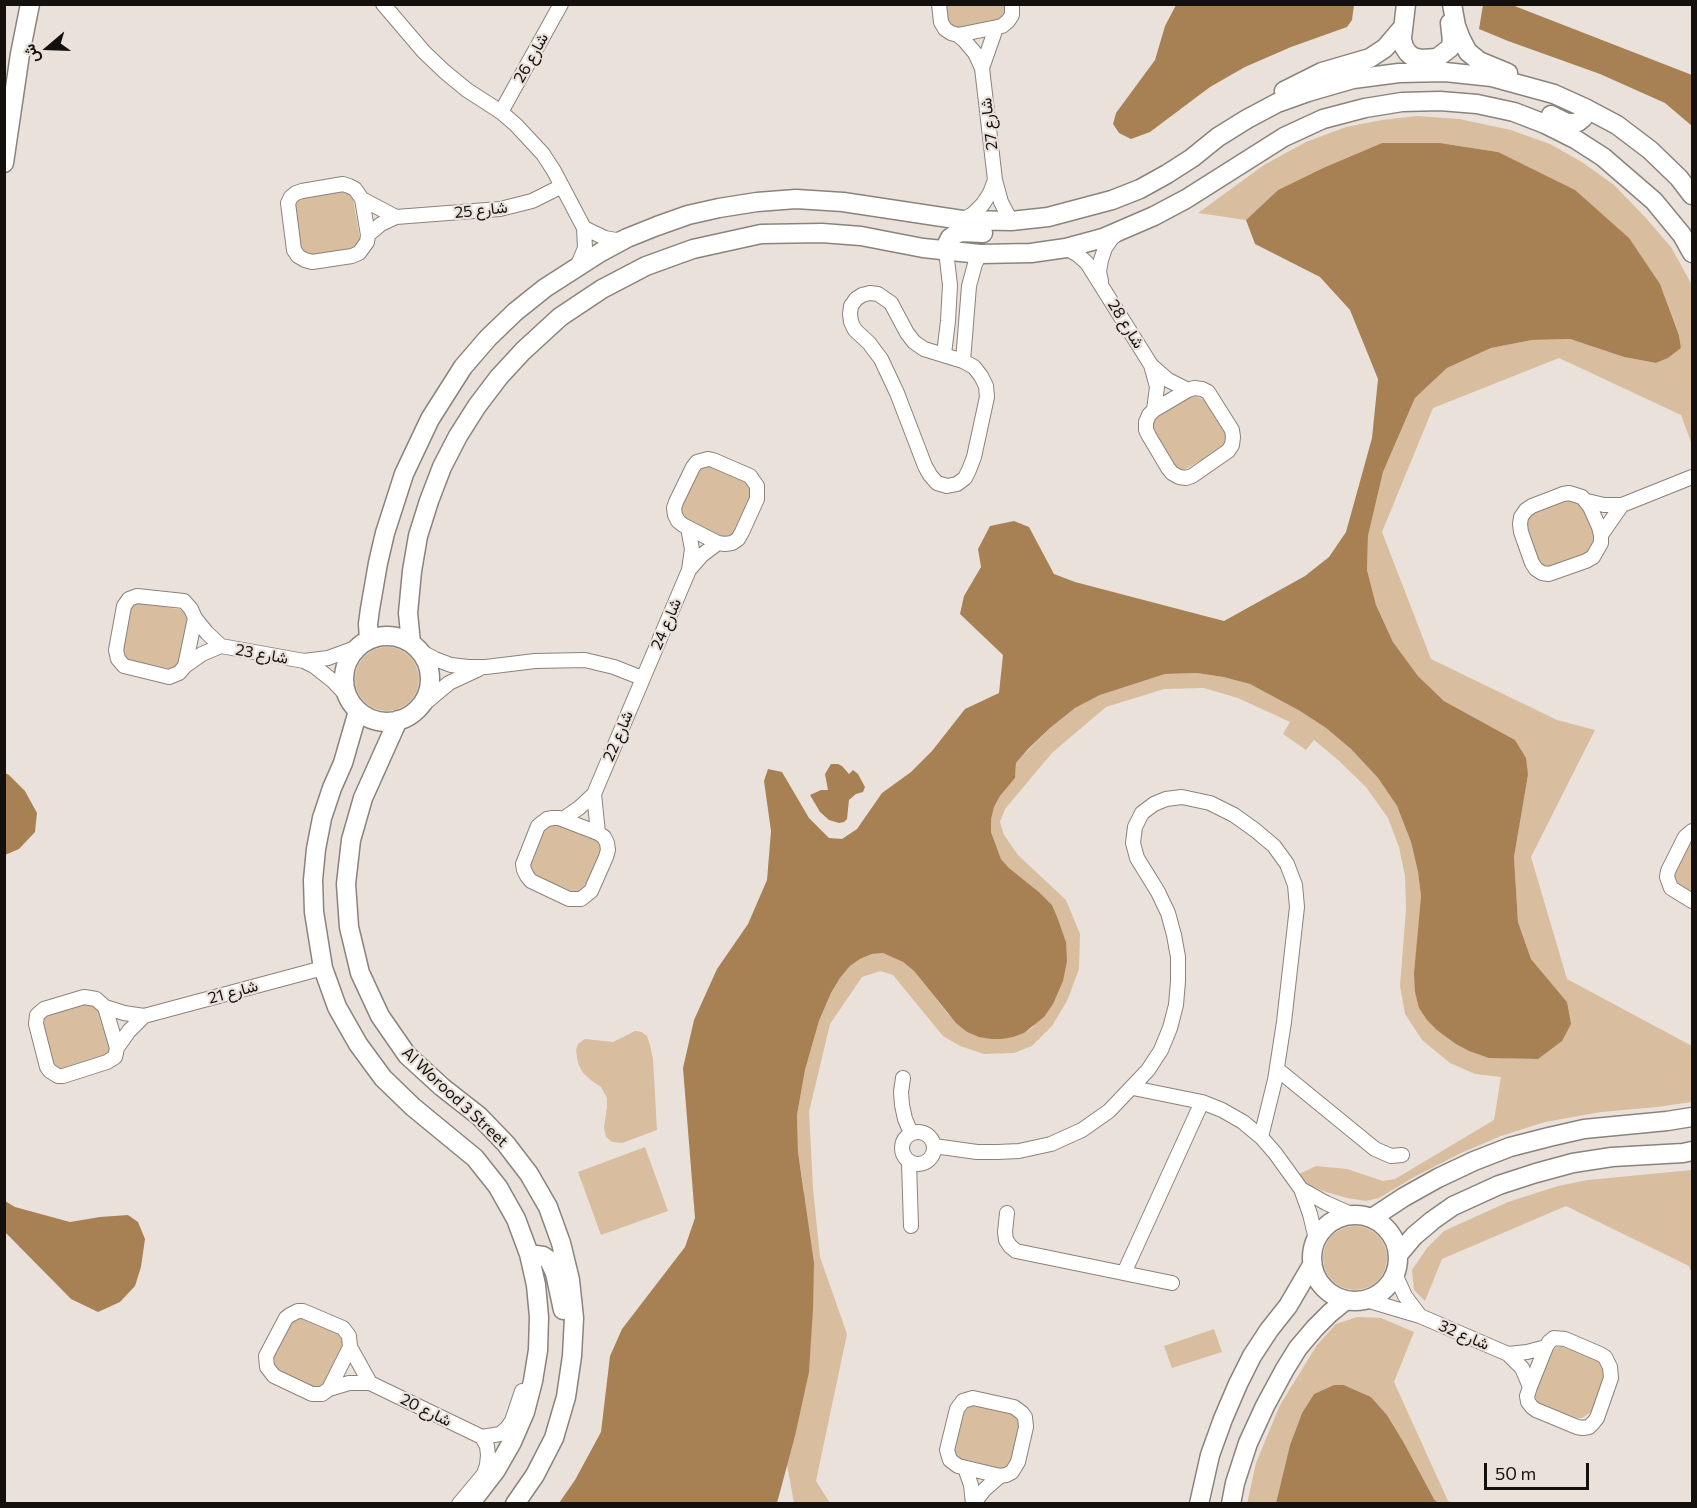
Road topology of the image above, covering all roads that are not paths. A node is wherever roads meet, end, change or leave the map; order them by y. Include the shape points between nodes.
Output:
1 (30, 4) edge
2 (383, 4) edge
3 (561, 4) edge
4 (939, 4) edge
5 (1012, 4) edge
6 (1406, 4) edge
7 (1450, 4) edge
8 (996, 28) junction
9 (1402, 33) junction
10 (958, 35) junction
11 (982, 68) junction
12 (1536, 89) junction
13 (1585, 108) junction
14 (501, 112) junction
15 (1514, 112) junction
16 (1247, 119) junction
17 (4, 163) edge
18 (995, 180) junction
19 (562, 186) junction
20 (1692, 195) edge
21 (362, 199) junction
22 (396, 217) junction
23 (962, 220) junction
24 (1019, 221) junction
25 (584, 228) junction
26 (1121, 231) junction
27 (368, 235) junction
28 (627, 238) junction
29 (1066, 248) junction
30 (946, 251) junction
31 (1692, 253) edge
32 (980, 254) junction
33 (577, 267) junction
34 (1101, 284) junction
35 (944, 354) junction
36 (963, 361) junction
37 (1151, 365) junction
38 (1188, 390) junction
39 (1154, 410) junction
40 (1692, 477) edge
41 (1587, 501) junction
42 (1622, 505) junction
43 (688, 528) junction
44 (1601, 535) junction
45 (718, 543) junction
46 (689, 570) junction
47 (195, 618) junction
48 (364, 643) junction
49 (221, 646) junction
50 (415, 647) junction
51 (304, 661) junction
52 (185, 666) junction
53 (484, 667) junction
54 (642, 678) junction
55 (354, 705) junction
56 (418, 708) junction
57 (398, 720) junction
58 (594, 794) junction
59 (563, 819) junction
60 (1692, 831) edge
61 (598, 833) junction
62 (1692, 902) edge
63 (323, 968) junction
64 (105, 1008) junction
65 (144, 1016) junction
66 (117, 1048) junction
67 (1277, 1069) junction
68 (903, 1078) dead end
69 (1133, 1088) junction
70 (1202, 1102) junction
71 (1692, 1116) edge
72 (911, 1133) junction
73 (1261, 1137) junction
74 (934, 1146) junction
75 (1692, 1151) edge
76 (1402, 1155) dead end
77 (909, 1162) junction
78 (1301, 1189) junction
79 (1007, 1213) dead end
80 (1353, 1215) junction
81 (1372, 1218) junction
82 (911, 1226) dead end
83 (1316, 1239) junction
84 (529, 1254) junction
85 (1398, 1255) junction
86 (1312, 1266) junction
87 (1124, 1272) junction
88 (1395, 1274) junction
89 (1172, 1283) dead end
90 (1346, 1300) junction
91 (1366, 1300) junction
92 (1420, 1316) junction
93 (350, 1347) junction
94 (1546, 1347) junction
95 (538, 1350) junction
96 (1508, 1354) junction
97 (572, 1356) junction
98 (370, 1383) junction
99 (1530, 1387) junction
100 (329, 1389) junction
101 (482, 1437) junction
102 (965, 1468) junction
103 (1000, 1476) junction
104 (459, 1503) edge
105 (470, 1503) edge
106 (515, 1503) edge
107 (1198, 1503) edge
108 (1231, 1503) edge

1 - 17 street
2 - 14 street via 445,72
3 - 14 street, شارع 26
4 - 10 street, شارع 27 via 945,29
5 - 8 street, شارع 27 via 1008,21
6 - 9 street
7 - 9 street via 1452,41 1444,54 1429,60 1413,57 1404,47
7 - 12 street via 1468,52
8 - 10 street
8 - 11 street, شارع 27
9 - 16 street via 1370,58 1294,84
10 - 11 street, شارع 27 via 970,46
11 - 18 street, شارع 27
12 - 13 street
12 - 16 street via 1491,77 1399,73 1308,92
13 - 15 street via 1583,118 1573,123 1546,113
13 - 20 street via 1617,125 1650,150
14 - 19 street via 531,139
15 - 26 street via 1477,104 1402,102 1323,119 1284,137 1186,199
15 - 31 street via 1575,139 1603,157 1654,201
16 - 24 street via 1140,189 1083,208
18 - 23 street via 983,204
18 - 24 street, شارع 27 via 1001,201
19 - 22 street, شارع 25 via 532,201 500,209
19 - 25 street
21 - 22 street, شارع 25
21 - 27 street
21 - 27 street, شارع 25 via 355,189 343,184 296,193 288,203 292,243 298,256 312,262 359,253
22 - 27 street, شارع 25
23 - 24 street
23 - 28 street via 852,203 796,199 719,207
24 - 30 street via 1020,225 1004,232 956,234 946,244
25 - 28 street via 605,238
25 - 33 street via 585,248
26 - 29 street
26 - 34 street, شارع 28 via 1105,248 1099,272
28 - 33 street
29 - 32 street
29 - 34 street, شارع 28 via 1087,263
30 - 32 street
30 - 35 street via 950,285
30 - 50 street via 861,236 761,234 693,249 646,267 602,289 560,317 494,384 442,467 418,536 412,571 408,613
32 - 36 street via 969,286
33 - 48 street via 530,300 488,338 463,367 430,418 404,474 385,533
34 - 37 street, شارع 28
35 - 36 street
35 - 36 street via 914,342 891,303 878,294 862,295 851,306 855,330 881,359 925,466 937,483 947,486 957,484 969,470 987,397 981,376
37 - 38 street, شارع 28
37 - 39 street, شارع 28 via 1157,387
38 - 39 street
38 - 39 street, شارع 28 via 1202,388 1208,392 1233,437 1228,451 1192,476 1172,473 1149,436 1146,422
40 - 42 street
41 - 42 street
41 - 44 street
41 - 44 street via 1576,494 1563,494 1526,510 1520,524 1532,563 1549,574 1586,561 1598,550
42 - 44 street
43 - 45 street
43 - 45 street, شارع 24 via 678,521 674,508 697,462 713,459 750,476 758,493 742,532 732,543
43 - 46 street, شارع 24 via 692,549
45 - 46 street, شارع 24
46 - 54 street, شارع 24
47 - 49 street, شارع 23
47 - 52 street
47 - 52 street, شارع 23 via 184,601 137,596 124,606 116,650 120,663 169,677
48 - 50 street via 383,636 398,637
48 - 51 street, شارع 23 via 328,658
48 - 55 street via 351,655 344,676
49 - 51 street, شارع 23
49 - 52 street, شارع 23
50 - 53 street via 451,665
50 - 56 street via 426,662 429,680
51 - 55 street, شارع 23 via 324,673
53 - 54 street via 585,660
53 - 56 street via 449,683
54 - 58 street, شارع 22
55 - 57 street via 372,718
55 - 63 street, Al Worood 3 Street via 351,737 322,818 316,849 314,912
56 - 57 street
57 - 97 street, Al Worood 3 Street via 363,798 351,840 346,884 349,927 360,973 380,1016 407,1055 506,1144 548,1207 570,1280
58 - 59 street, شارع 22
58 - 61 street, شارع 22
59 - 61 street
59 - 61 street, شارع 22 via 547,819 538,826 524,870 531,881 569,899 581,899 591,891 606,857 607,843
60 - 62 street via 1684,837 1667,877 1671,888
63 - 65 street, شارع 21
63 - 84 street, Al Worood 3 Street via 337,1007 358,1044 383,1078 474,1158 498,1186
64 - 65 street, شارع 21
64 - 66 street
64 - 66 street, شارع 21 via 96,999 84,997 40,1012 36,1024 47,1066 54,1074 63,1076 107,1062 115,1057
65 - 66 street, شارع 21
67 - 69 street via 1297,907 1295,885 1287,864 1274,846 1234,815 1196,799 1166,799 1142,813 1133,843 1137,858 1163,902 1174,935 1178,969 1176,1005 1161,1050
67 - 73 street
67 - 76 street via 1375,1149 1391,1156
68 - 72 street via 902,1105
69 - 70 street
69 - 74 street via 1109,1112 1051,1144 998,1152
70 - 73 street via 1243,1122
70 - 87 street
71 - 81 street via 1584,1130 1510,1148 1438,1178
72 - 74 street via 923,1132
72 - 77 street via 902,1147
73 - 78 street
74 - 77 street via 927,1162
75 - 85 street via 1574,1163 1499,1185 1453,1206 1414,1236
77 - 82 street
78 - 80 street
78 - 83 street
79 - 87 street via 1006,1240 1016,1251
80 - 81 street
80 - 83 street via 1335,1219
81 - 85 street via 1393,1237
83 - 86 street
84 - 95 street, Al Worood 3 Street via 536,1285
84 - 97 street via 543,1256 553,1266
85 - 88 street
86 - 90 street via 1324,1288
86 - 107 street via 1252,1356 1238,1384 1210,1455
87 - 89 street
88 - 91 street via 1383,1290
88 - 92 street, شارع 32
90 - 91 street
90 - 108 street via 1315,1328 1285,1370 1248,1443
91 - 92 street, شارع 32
92 - 96 street, شارع 32
93 - 98 street
93 - 100 street
93 - 100 street via 350,1336 343,1328 298,1311 286,1318 266,1356 267,1367 274,1376 312,1394
94 - 96 street, شارع 32
94 - 99 street
94 - 99 street, شارع 32 via 1559,1338 1600,1354 1608,1362 1611,1378 1597,1418 1583,1428 1536,1410 1528,1402
95 - 101 street via 512,1421 500,1434
95 - 105 street, Al Worood 3 Street via 528,1402 512,1442
96 - 99 street, شارع 32 via 1522,1368
97 - 106 street, Al Worood 3 Street via 566,1398 554,1438
98 - 100 street via 349,1383
98 - 101 street, شارع 20
101 - 104 street via 488,1455 484,1474
102 - 103 street
102 - 103 street via 973,1503
102 - 103 street via 953,1464 947,1450 957,1409 974,1398 1014,1407 1026,1422 1016,1468

